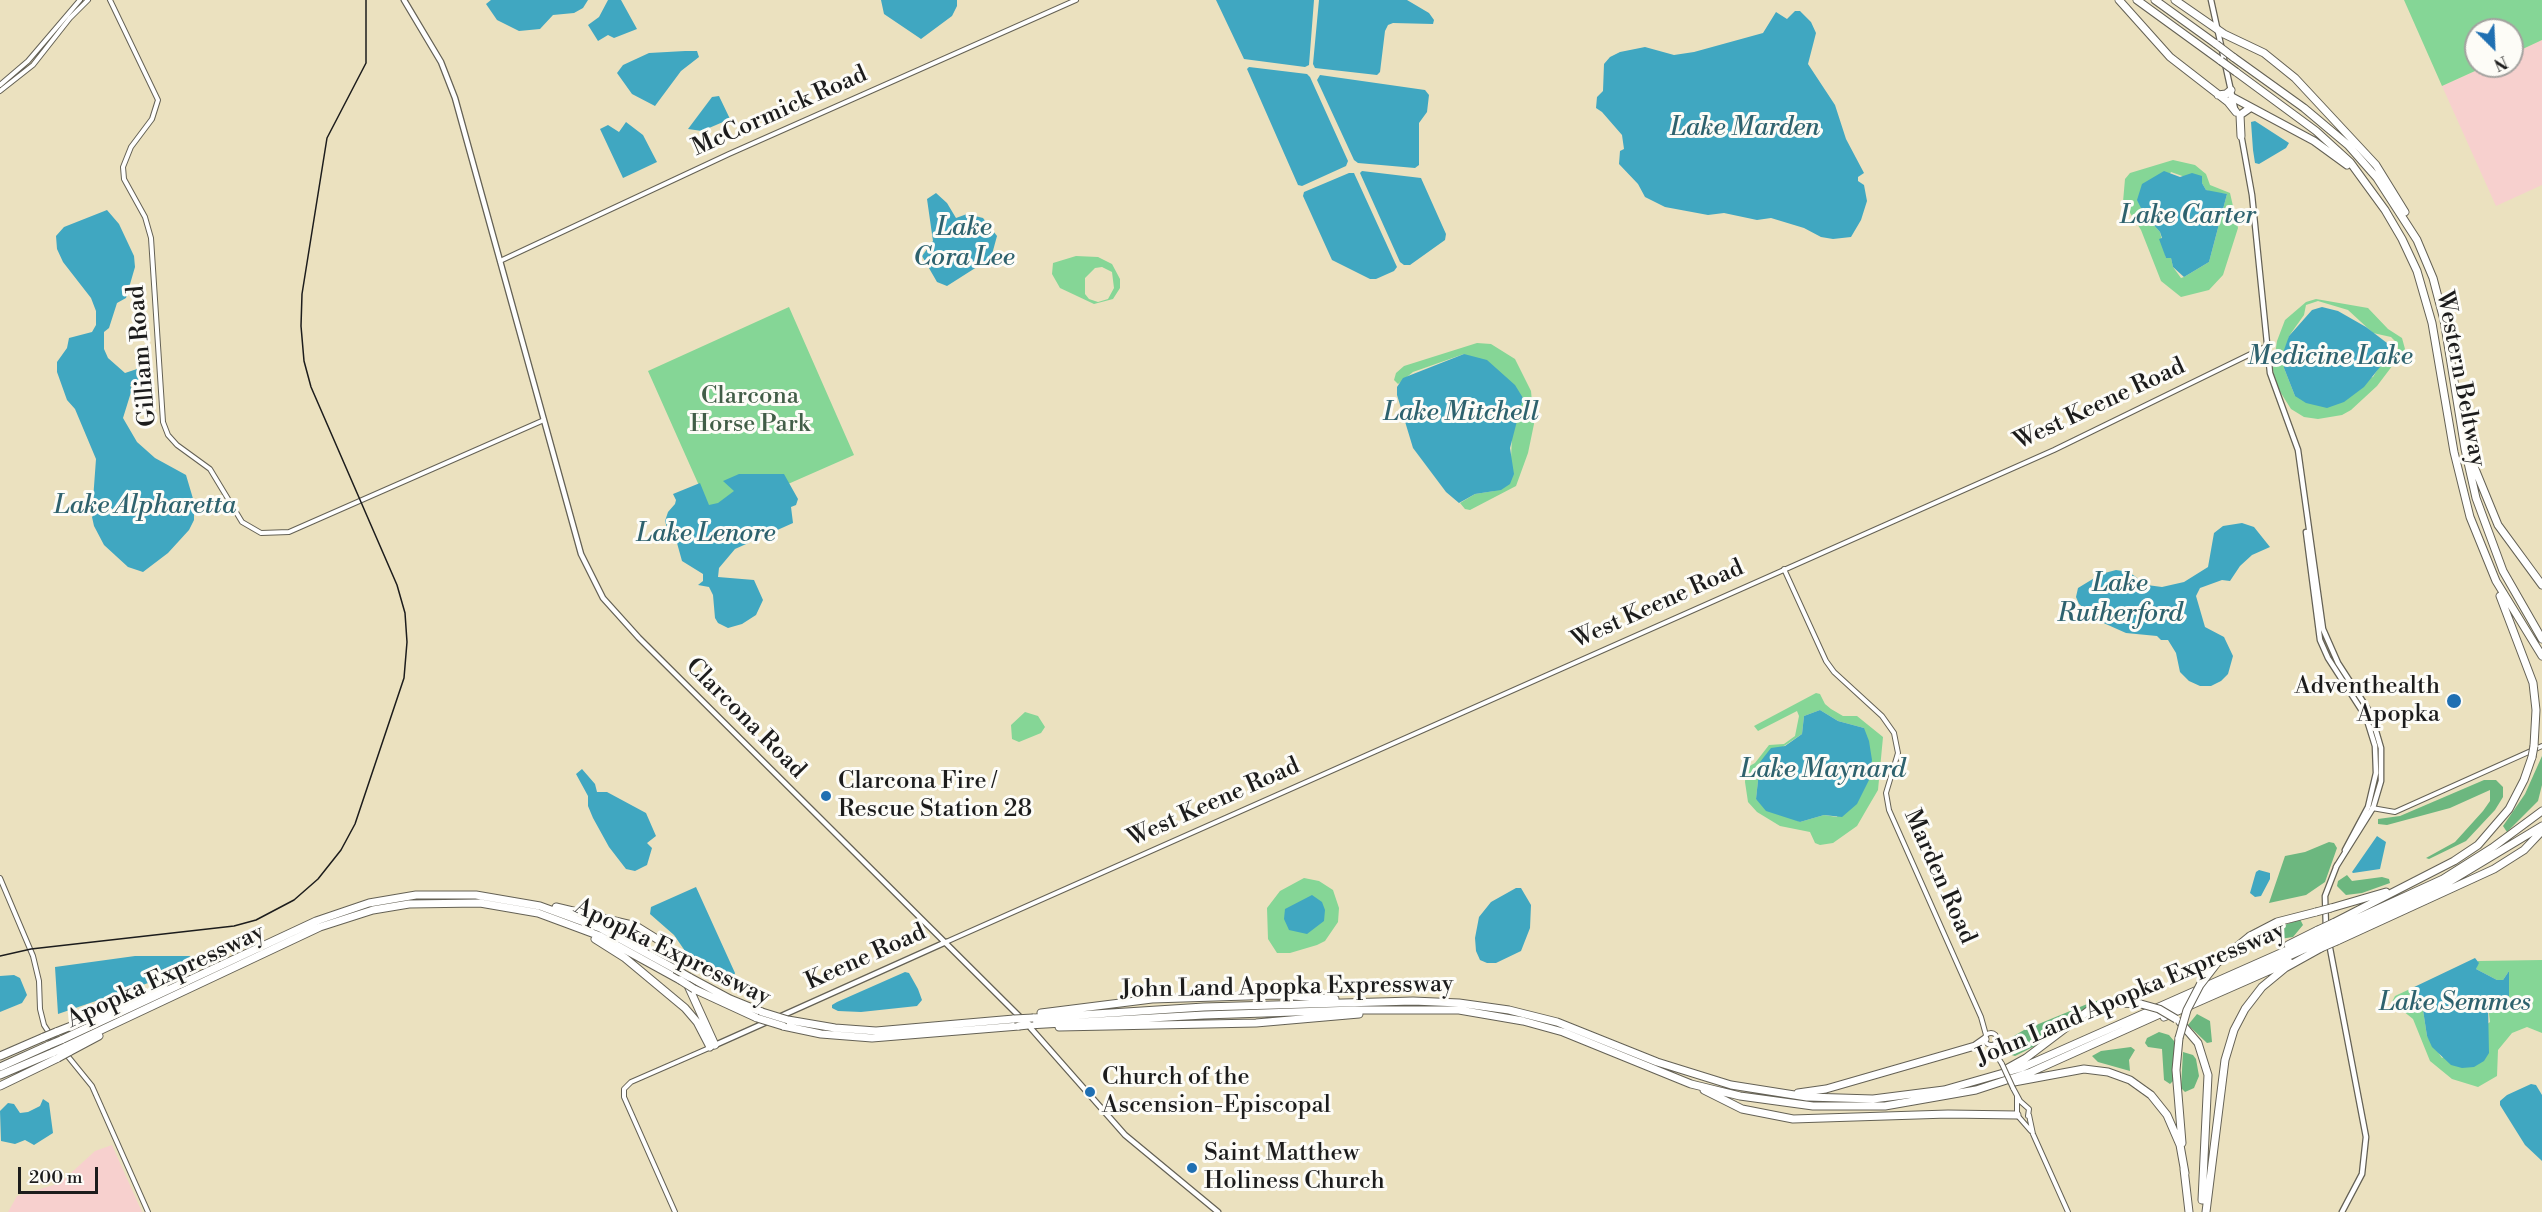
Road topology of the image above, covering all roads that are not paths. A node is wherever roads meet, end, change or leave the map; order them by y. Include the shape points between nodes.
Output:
1 (80, 0) edge
2 (88, 0) edge
3 (110, 0) edge
4 (404, 0) edge
5 (1076, 0) edge
6 (2119, 0) edge
7 (2137, 0) edge
8 (2155, 0) edge
9 (2175, 0) edge
10 (2211, 0) edge
11 (2217, 29) junction
12 (28, 61) junction
13 (0, 85) edge
14 (0, 90) edge
15 (2232, 93) junction
16 (2218, 95) junction
17 (2250, 108) junction
18 (2236, 112) junction
19 (2241, 136) junction
20 (2360, 176) junction
21 (2417, 240) junction
22 (500, 261) junction
23 (2267, 346) junction
24 (544, 420) junction
25 (2462, 421) junction
26 (2487, 563) junction
27 (1784, 569) junction
28 (2542, 585) edge
29 (2542, 639) edge
30 (2542, 656) edge
31 (2542, 746) edge
32 (2371, 808) junction
33 (2542, 811) edge
34 (2542, 826) edge
35 (2539, 834) edge
36 (0, 878) edge
37 (2416, 880) junction
38 (1060, 891) joint
39 (509, 899) junction
40 (552, 918) junction
41 (2335, 932) junction
42 (2319, 939) junction
43 (946, 942) junction
44 (204, 975) junction
45 (1448, 1006) junction
46 (1459, 1007) junction
47 (760, 1015) junction
48 (1031, 1016) joint
49 (1981, 1017) junction
50 (1028, 1025) joint
51 (1992, 1033) junction
52 (1985, 1037) junction
53 (1997, 1042) junction
54 (65, 1046) junction
55 (712, 1046) junction
56 (1991, 1046) junction
57 (54, 1052) junction
58 (0, 1056) edge
59 (1999, 1056) junction
60 (0, 1067) edge
61 (0, 1076) edge
62 (1691, 1083) junction
63 (0, 1086) edge
64 (1962, 1086) junction
65 (1976, 1090) junction
66 (1758, 1091) junction
67 (2017, 1096) junction
68 (2024, 1106) junction
69 (2019, 1114) junction
70 (2029, 1115) junction
71 (2033, 1134) junction
72 (2185, 1173) junction
73 (148, 1212) edge
74 (675, 1212) edge
75 (1218, 1212) edge
76 (2068, 1212) edge
77 (2189, 1212) edge
78 (2204, 1212) edge
79 (2342, 1212) edge

1 - 12 street
2 - 14 street via 33,65
3 - 24 street, Gilliam Road via 158,100 152,119 131,147 123,167 124,179 145,217 151,238 163,422 171,440 214,475 242,522 261,533 289,532
4 - 22 main road, Clarcona Road via 441,62
5 - 22 street, McCormick Road via 748,145
6 - 16 highway via 2170,57
7 - 20 highway, Western Beltway, bridge via 2316,131
8 - 21 highway, Western Beltway, bridge via 2304,108 2348,145 2387,191
9 - 11 highway
10 - 11 main road
11 - 15 main road
11 - 21 highway via 2280,65 2321,106 2385,178
12 - 13 street
12 - 14 street via 24,70
15 - 16 highway
15 - 17 highway
15 - 18 main road
16 - 18 highway
17 - 19 highway via 2240,115
17 - 20 highway via 2314,141
18 - 19 main road
19 - 23 main road via 2253,204
20 - 26 highway, Western Beltway via 2394,224 2422,288 2438,353 2460,483
21 - 25 highway, Western Beltway via 2439,297
22 - 24 main road, Clarcona Road
23 - 27 street, West Keene Road via 2054,450
23 - 32 main road via 2271,380 2298,450 2307,554 2320,640 2366,717 2373,739 2376,773
24 - 43 main road, Clarcona Road via 581,554 607,603
25 - 28 highway via 2489,508 2508,541
25 - 29 highway, Western Beltway via 2470,471 2487,531 2514,591
26 - 30 highway, Western Beltway
26 - 37 highway, bridge via 2532,676 2536,710 2532,757 2517,796 2490,832 2463,856
27 - 38 street, West Keene Road
27 - 49 street, Marden Road via 1834,672 1882,716 1894,733 1898,753 1886,793 1889,810
31 - 32 street via 2400,810
32 - 79 main road via 2336,867 2325,896 2324,920 2366,1137 2362,1174
33 - 41 highway via 2443,879
34 - 41 highway via 2444,885
35 - 41 highway via 2494,870
36 - 73 street via 34,960 44,1024 51,1038 92,1086
37 - 41 highway
37 - 72 highway, bridge via 2277,922 2250,936 2217,963 2187,1010 2179,1038 2176,1070
38 - 43 street, Keene Road
39 - 44 highway, Apopka Expressway via 459,894 406,897 350,909 316,921
39 - 47 highway, Apopka Expressway, bridge via 585,921
39 - 55 highway via 610,918 649,932 675,957
40 - 47 highway, Apopka Expressway, bridge via 600,936 694,989
40 - 54 highway, Apopka Expressway via 462,902 392,906 338,920
40 - 55 highway via 625,958 692,1016
41 - 42 highway, bridge
41 - 42 highway, bridge
42 - 64 highway, John Land Apopka Expressway via 2216,980 2033,1063
42 - 65 highway, John Land Apopka Expressway via 2178,1011 2031,1072
42 - 78 highway via 2262,987 2234,1030 2225,1060
43 - 55 main road, Keene Road
43 - 75 main road, Clarcona Road via 1042,1040 1125,1135
44 - 54 highway, Apopka Expressway
44 - 58 highway, bridge
45 - 46 highway, John Land Apopka Expressway
45 - 48 highway, John Land Apopka Expressway via 1370,1002
45 - 50 highway, John Land Apopka Expressway via 1136,1017
46 - 62 highway, John Land Apopka Expressway via 1552,1029
46 - 66 highway, John Land Apopka Expressway via 1509,1010 1557,1022 1642,1057
47 - 48 highway, Apopka Expressway, bridge via 876,1031
47 - 50 highway, Apopka Expressway, bridge via 783,1026 821,1034 872,1038
49 - 51 street, Marden Road
49 - 52 street, Marden Road
51 - 52 street
51 - 53 street, Marden Road
52 - 56 street
52 - 66 highway via 1975,1046 1826,1089
53 - 56 street
53 - 59 street
54 - 57 highway, bridge
54 - 57 highway, Apopka Expressway, bridge
55 - 74 street, Keene Road via 624,1089 624,1097
56 - 59 street
57 - 60 highway, Apopka Expressway
57 - 61 highway, Apopka Expressway
57 - 63 highway
59 - 67 street, bridge
62 - 65 highway, John Land Apopka Expressway via 1760,1100 1836,1107 1911,1103
62 - 69 highway via 1742,1109 1794,1119
64 - 66 highway, John Land Apopka Expressway via 1873,1099
64 - 78 highway, bridge via 2026,1058 2088,1011 2119,1002 2141,1004 2176,1019 2198,1043 2208,1075
65 - 72 highway via 2072,1070 2097,1070 2119,1076 2151,1095 2167,1115 2180,1146
67 - 68 street
67 - 69 street
68 - 69 street
68 - 70 street
69 - 70 street
69 - 71 street
70 - 71 street
71 - 76 street
72 - 77 highway

